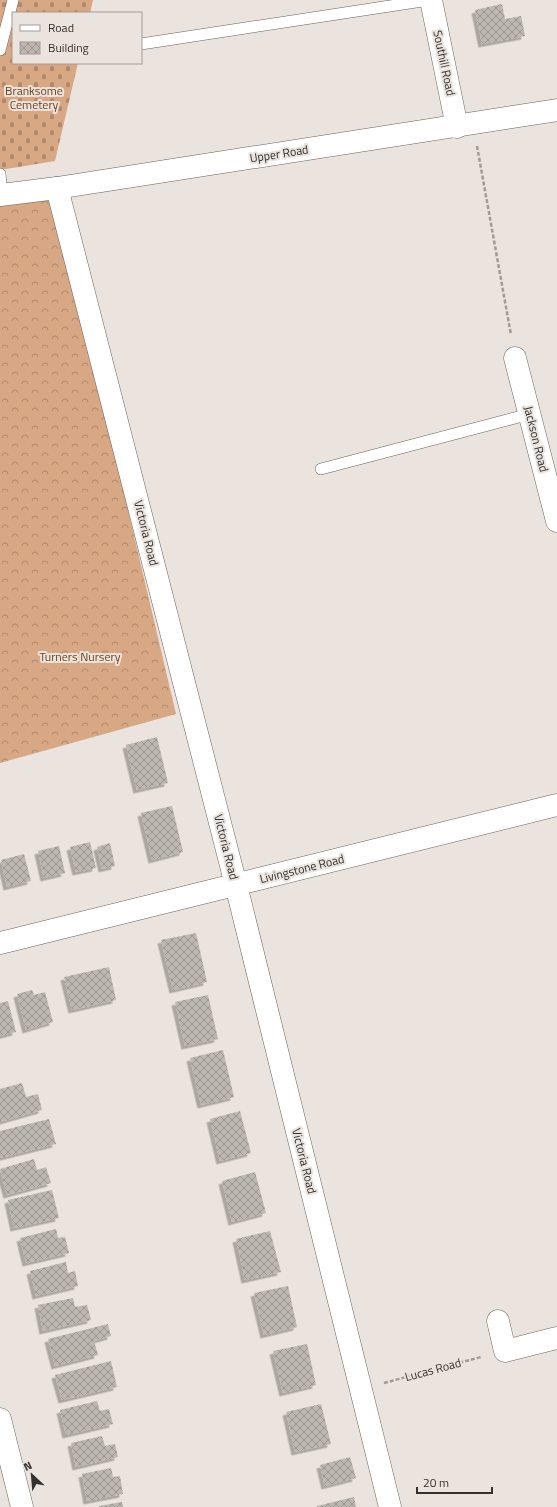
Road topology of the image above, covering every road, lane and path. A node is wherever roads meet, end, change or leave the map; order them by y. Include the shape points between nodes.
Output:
1 (13, 0) edge
2 (430, 0) edge
3 (142, 44) edge
4 (0, 50) edge
5 (557, 110) edge
6 (465, 125) junction
7 (1, 188) edge
8 (57, 188) junction
9 (515, 358) joint
10 (530, 414) junction
11 (321, 469) dead end
12 (554, 497) edge
13 (557, 521) edge
14 (557, 805) edge
15 (236, 885) junction
16 (0, 943) edge
17 (498, 1321) dead end
18 (557, 1338) edge
19 (505, 1351) junction
20 (361, 1389) junction
21 (0, 1418) edge
22 (22, 1507) edge
23 (390, 1507) edge

1 - 4 lane
2 - 3 lane
2 - 6 street, Southill Road
5 - 6 street, Upper Road
6 - 8 street, Upper Road
6 - 9 path
7 - 8 street, Upper Road
8 - 15 street, Victoria Road
9 - 10 street, Jackson Road
10 - 11 lane
10 - 12 street, Jackson Road
12 - 13 street, Jackson Road
14 - 15 street, Livingstone Road
15 - 16 street, Livingstone Road
15 - 20 street, Victoria Road
17 - 19 street
18 - 19 street
19 - 20 path, Lucas Road
20 - 23 street, Victoria Road
21 - 22 street

